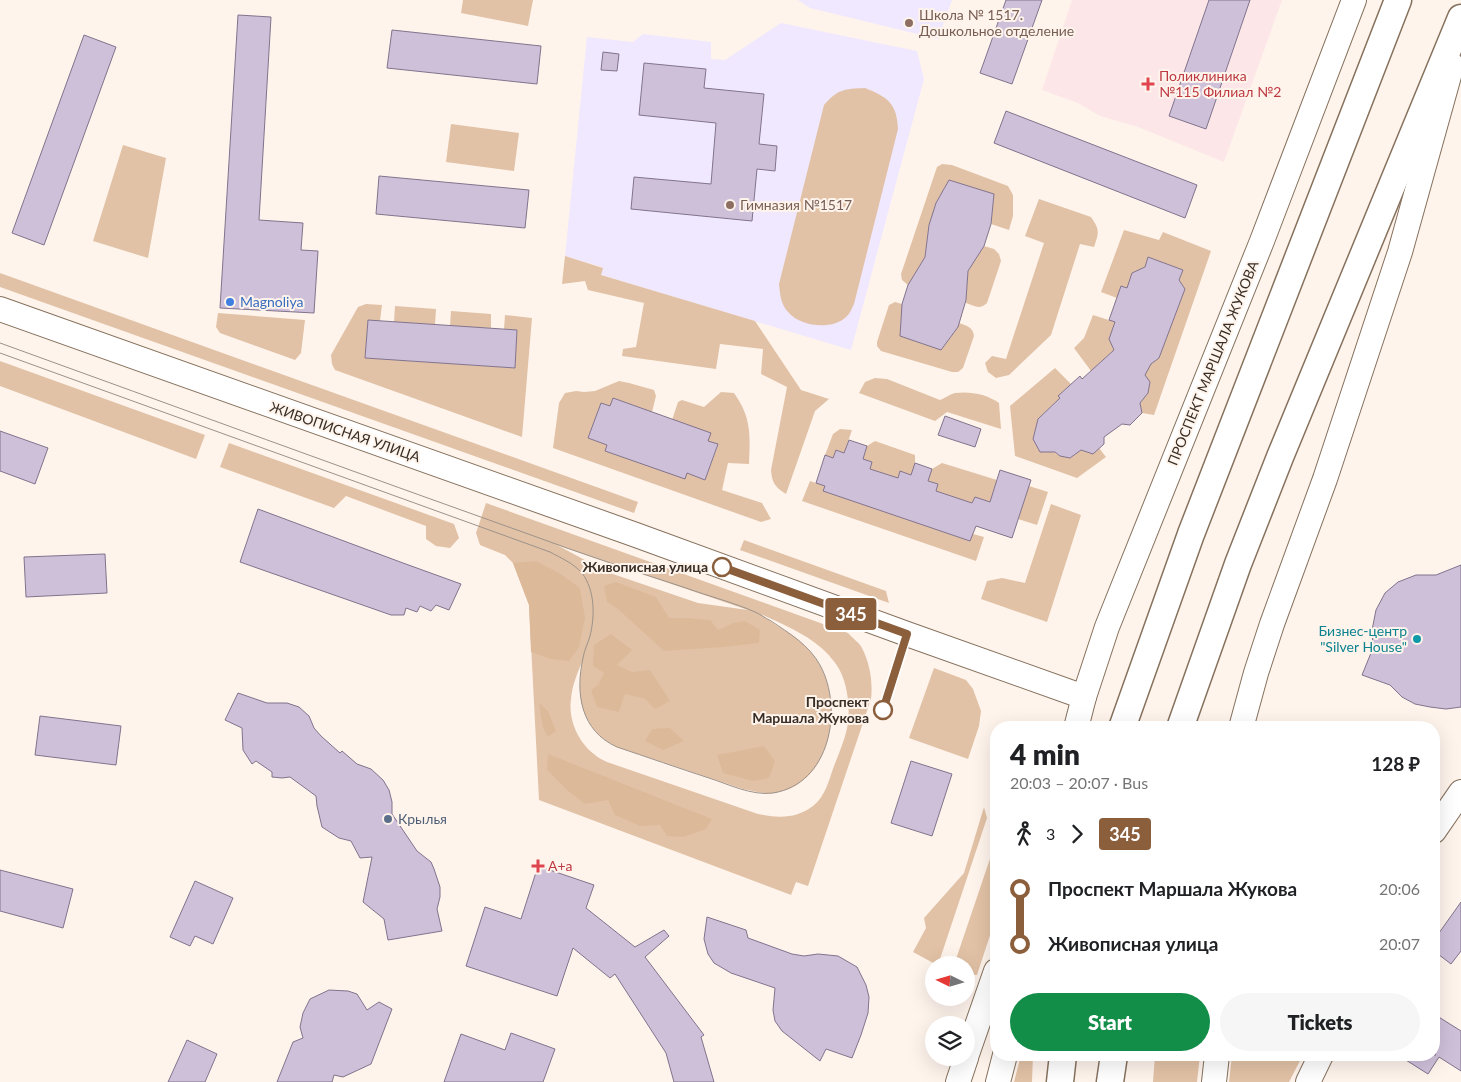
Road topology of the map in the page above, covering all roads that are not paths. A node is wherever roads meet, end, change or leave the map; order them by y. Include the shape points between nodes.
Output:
1 (1354, 0) edge
2 (1398, 0) edge
3 (1461, 18) edge
4 (1461, 32) edge
5 (0, 309) edge
6 (1084, 697) junction
7 (1078, 721) edge
8 (1124, 721) edge
9 (1182, 721) edge
10 (1243, 721) edge
11 (1461, 792) edge
12 (1440, 822) edge
13 (990, 988) edge
14 (975, 1031) edge
15 (1003, 1061) edge
16 (1113, 1061) edge
17 (1216, 1061) edge
18 (1318, 1061) edge
19 (963, 1066) edge
20 (958, 1082) edge
21 (998, 1082) edge
22 (1110, 1082) edge
23 (1214, 1082) edge
24 (1308, 1082) edge

1 - 6 main road, ПРОСПЕКТ МАРШАЛА ЖУКОВА via 1108,627
2 - 8 main road via 1191,534
3 - 9 main road via 1280,457
4 - 10 main road via 1400,252 1267,640
5 - 6 main road, ЖИВОПИСНАЯ УЛИЦА
6 - 7 main road, ПРОСПЕКТ МАРШАЛА ЖУКОВА
11 - 12 main road
13 - 14 main road
15 - 21 main road
16 - 22 main road
17 - 23 main road
18 - 24 main road
19 - 20 main road

